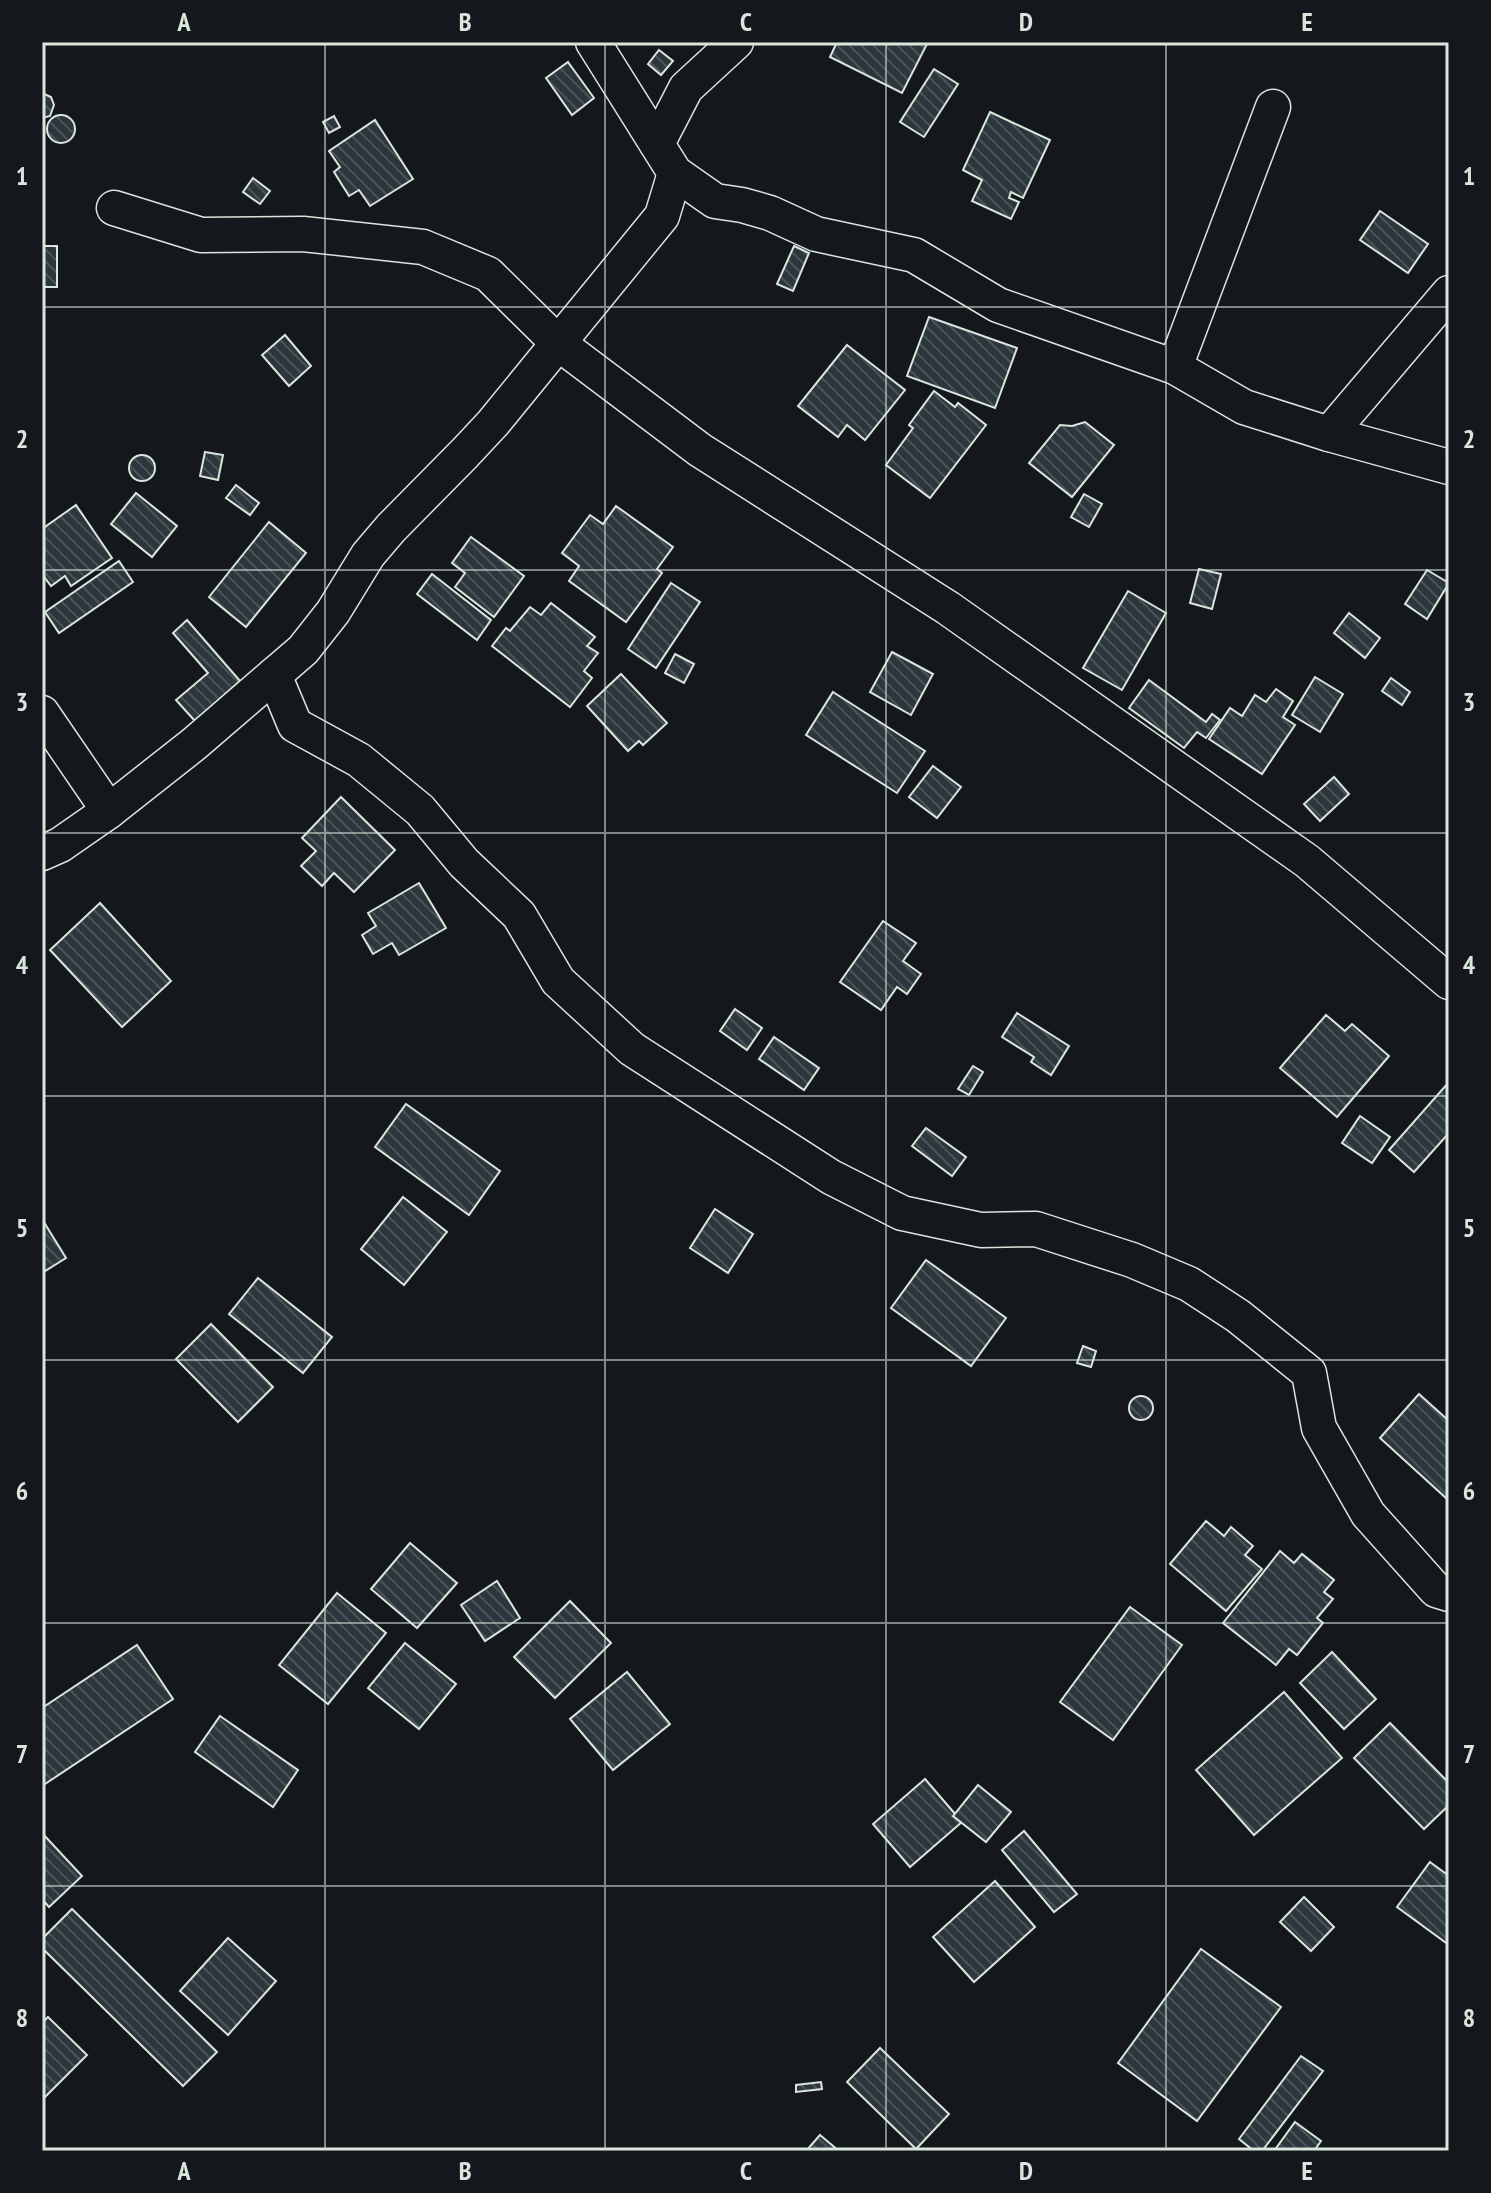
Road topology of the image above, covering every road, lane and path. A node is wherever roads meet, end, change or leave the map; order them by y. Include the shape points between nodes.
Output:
1 (593, 42) edge
2 (736, 42) edge
3 (1273, 107) dead end
4 (657, 144) junction
5 (675, 173) junction
6 (715, 201) junction
7 (114, 208) dead end
8 (662, 216) junction
9 (1449, 293) edge
10 (558, 343) junction
11 (1175, 367) junction
12 (1329, 434) junction
13 (1449, 467) edge
14 (274, 675) junction
15 (42, 713) edge
16 (109, 811) junction
17 (42, 853) edge
18 (1449, 982) edge
19 (1449, 1594) edge

1 - 4 street
2 - 4 street via 686,88
3 - 11 street
4 - 5 street
5 - 6 street
5 - 8 street
6 - 8 street
6 - 11 street via 770,213 816,234 914,255 998,305
7 - 10 street via 201,235 303,234 423,247 488,274
8 - 10 street
9 - 12 street
10 - 14 street via 465,453 391,528 303,650
10 - 18 street via 700,450 948,608 1307,861
11 - 12 street via 1244,407
12 - 13 street
14 - 16 street
14 - 19 street via 295,725 359,760 420,810 464,863 519,915 558,981 632,1049 831,1177 902,1213 981,1230 1036,1229 1189,1284 1238,1316 1309,1373 1319,1428 1368,1514 1436,1590
15 - 16 street
16 - 17 street

